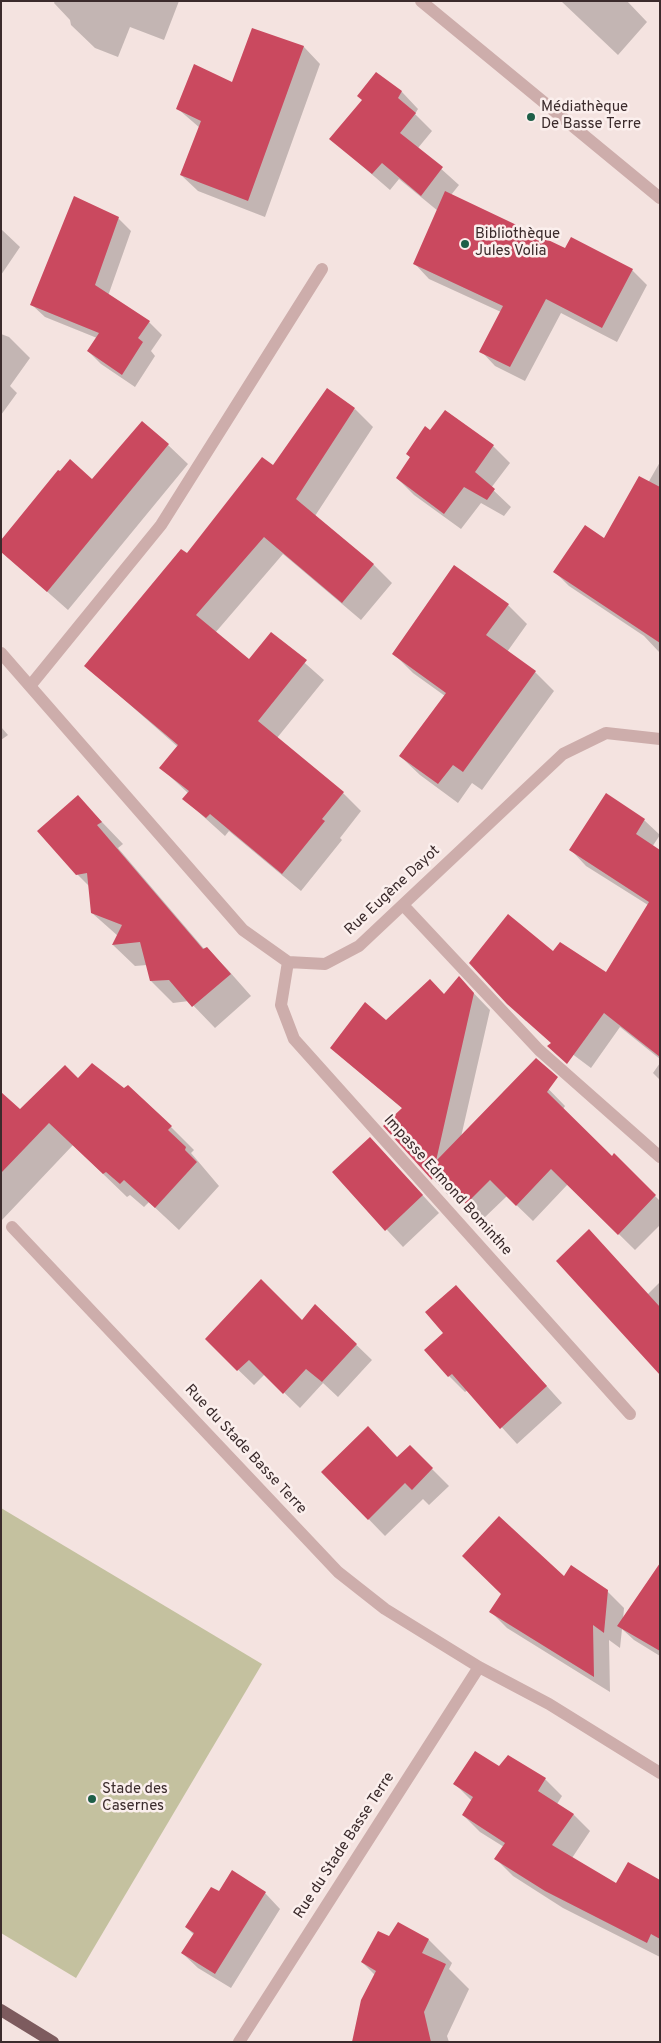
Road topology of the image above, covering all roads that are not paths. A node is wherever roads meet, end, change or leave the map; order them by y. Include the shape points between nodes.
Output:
1 (421, 1) edge
2 (660, 198) edge
3 (322, 269) dead end
4 (1, 653) edge
5 (30, 686) junction
6 (660, 739) edge
7 (403, 905) junction
8 (288, 962) junction
9 (660, 1157) edge
10 (12, 1227) dead end
11 (630, 1414) dead end
12 (479, 1667) junction
13 (660, 1773) edge
14 (1, 2010) edge
15 (50, 2041) edge
16 (239, 2042) edge

1 - 2 street
3 - 5 street via 161,524
4 - 5 street
5 - 8 street via 242,930
6 - 7 street, Rue Eugène Dayot via 606,733 563,754
7 - 8 street, Rue Eugène Dayot via 359,946 325,964
7 - 9 street via 539,1050
8 - 11 street, Impasse Edmond Bominthe via 280,1005 294,1039
10 - 12 street, Rue du Stade Basse Terre via 338,1572 385,1608
12 - 13 street, Rue du Stade Basse Terre via 549,1704
12 - 16 street, Rue du Stade Basse Terre
14 - 15 main road

